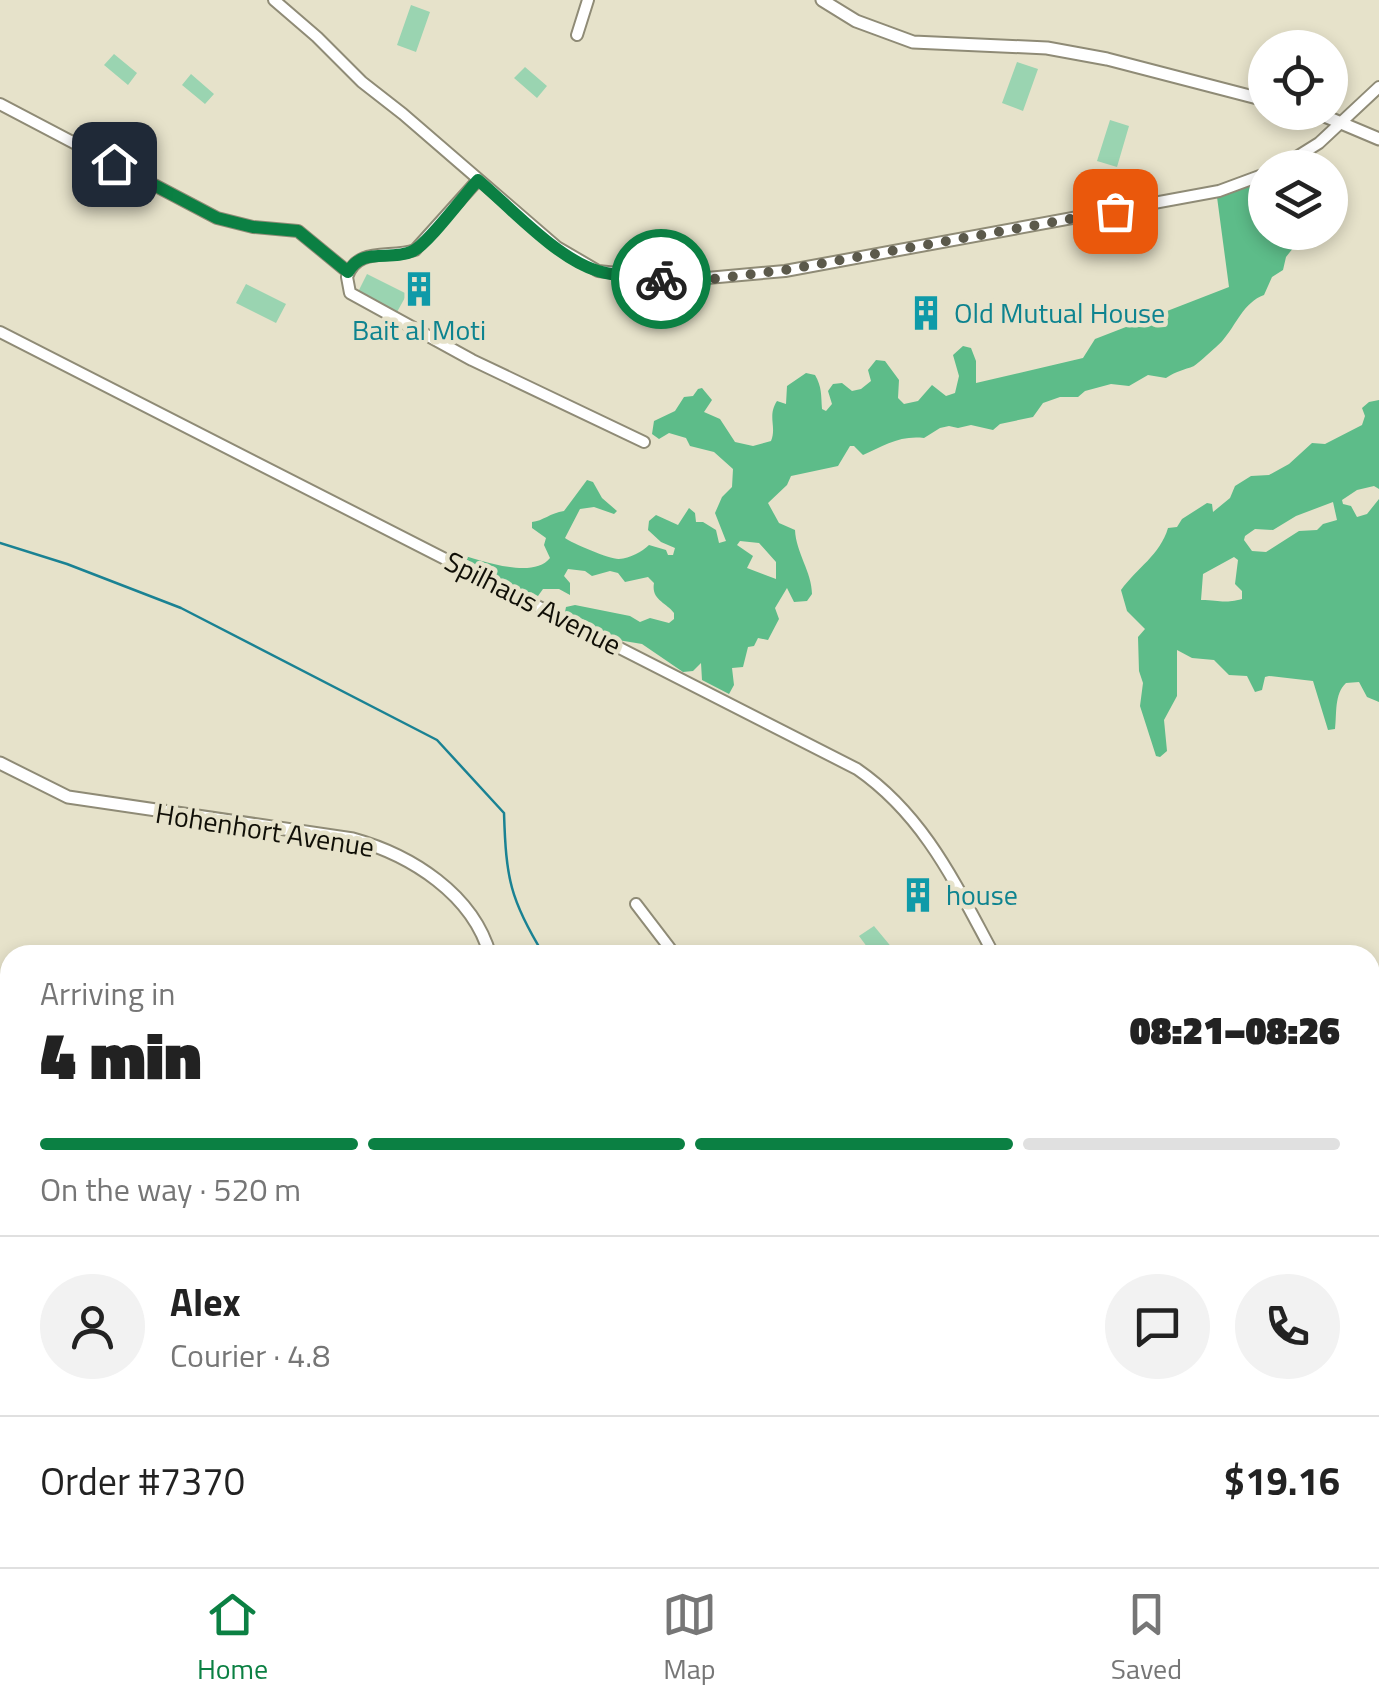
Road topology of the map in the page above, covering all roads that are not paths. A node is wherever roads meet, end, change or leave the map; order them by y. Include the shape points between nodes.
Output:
1 (274, 0) edge
2 (588, 0) edge
3 (822, 0) edge
4 (577, 35) dead end
5 (1379, 87) edge
6 (1248, 96) edge
7 (0, 104) edge
8 (1348, 117) edge
9 (1348, 127) edge
10 (1334, 130) edge
11 (1379, 139) edge
12 (1309, 150) edge
13 (478, 180) junction
14 (1248, 180) edge
15 (348, 272) junction
16 (0, 332) edge
17 (644, 442) dead end
18 (0, 763) edge
19 (636, 904) dead end
20 (486, 945) edge
21 (667, 945) edge
22 (989, 945) edge

1 - 13 street
2 - 4 street
3 - 6 street via 913,42 1047,48
5 - 8 street
7 - 15 street via 217,218 303,233
9 - 11 street
10 - 12 street
13 - 14 street via 586,266 685,280 904,250
13 - 15 street via 419,247 363,257
15 - 17 street via 347,286 356,298
16 - 22 street, Spilhaus Avenue via 857,769 912,816 936,848
18 - 20 street, Hohenhort Avenue via 68,797 382,847 428,873 457,900
19 - 21 street

